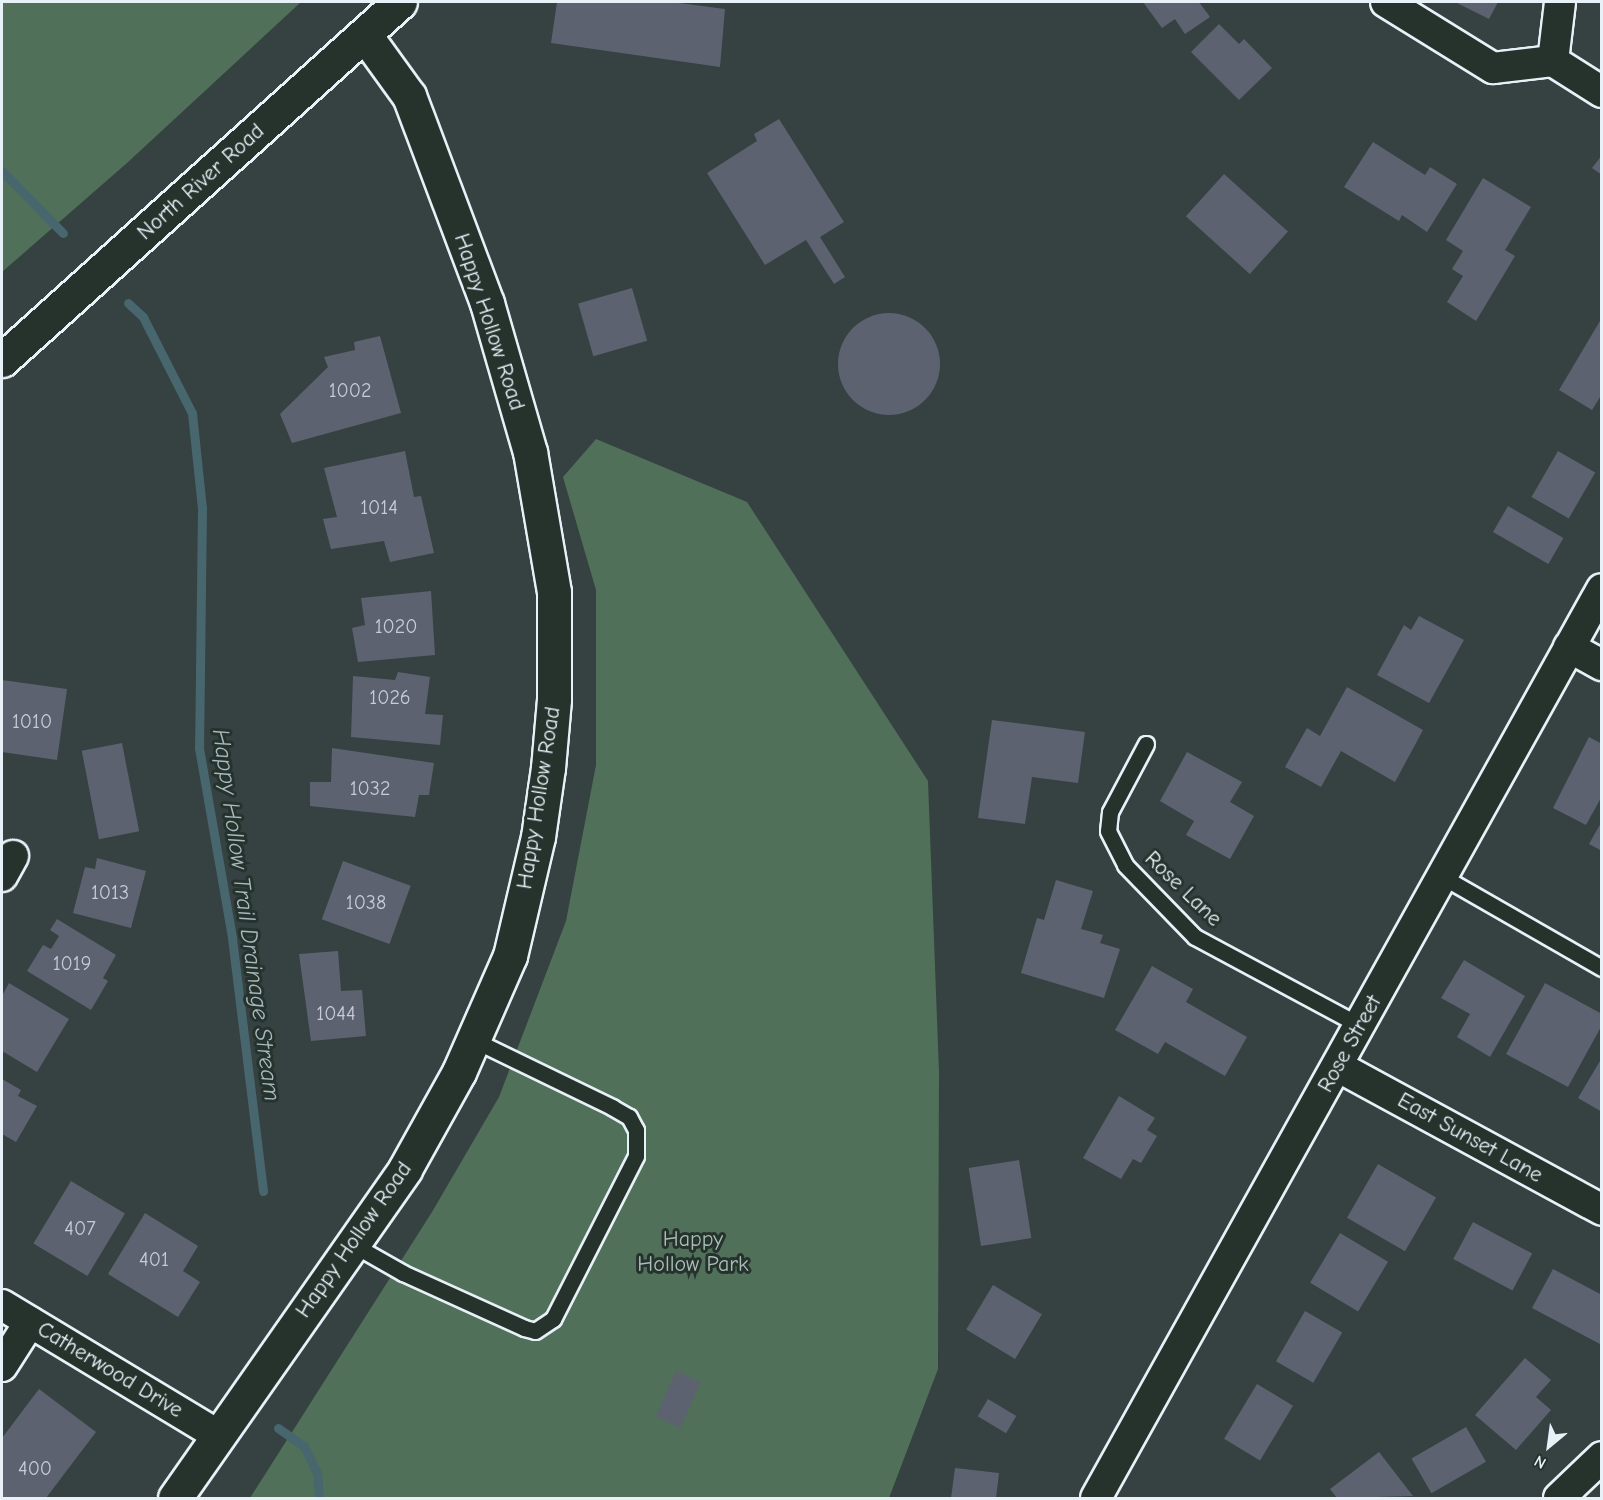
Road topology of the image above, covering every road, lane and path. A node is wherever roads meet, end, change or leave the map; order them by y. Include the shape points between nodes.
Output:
1 (400, 2) edge
2 (1386, 2) edge
3 (1560, 2) edge
4 (365, 35) junction
5 (1553, 61) junction
6 (1602, 92) edge
7 (2, 360) edge
8 (1602, 589) edge
9 (1569, 647) junction
10 (1602, 665) edge
11 (1146, 744) dead end
12 (1443, 877) junction
13 (1602, 968) edge
14 (1361, 1026) junction
15 (474, 1040) junction
16 (1339, 1066) junction
17 (1602, 1210) edge
18 (352, 1245) junction
19 (2, 1305) edge
20 (30, 1322) junction
21 (2, 1366) edge
22 (219, 1436) junction
23 (1602, 1457) edge
24 (175, 1498) edge
25 (1096, 1498) edge
26 (1558, 1498) edge

1 - 4 main road, North River Road
2 - 5 street via 1493,68
3 - 5 street
4 - 7 main road, North River Road
4 - 15 main road, Happy Hollow Road via 409,96 487,303 530,452 554,592 554,699 538,837 510,956
5 - 6 street
8 - 9 street, Rose Street
9 - 10 street
9 - 12 street, Rose Street
11 - 14 lane, Rose Lane via 1110,812 1108,831 1125,865 1195,937
12 - 13 lane
12 - 14 street, Rose Street
14 - 16 street, Rose Street
15 - 18 main road, Happy Hollow Road via 405,1169
15 - 18 lane via 612,1107 629,1117 636,1130 636,1156 553,1319 535,1331 524,1328 403,1273
16 - 17 street, East Sunset Lane
16 - 25 street, Rose Street
18 - 22 main road, Happy Hollow Road
19 - 20 street, Catherwood Drive
20 - 21 street
20 - 22 street, Catherwood Drive
22 - 24 main road, Happy Hollow Road
23 - 26 street

